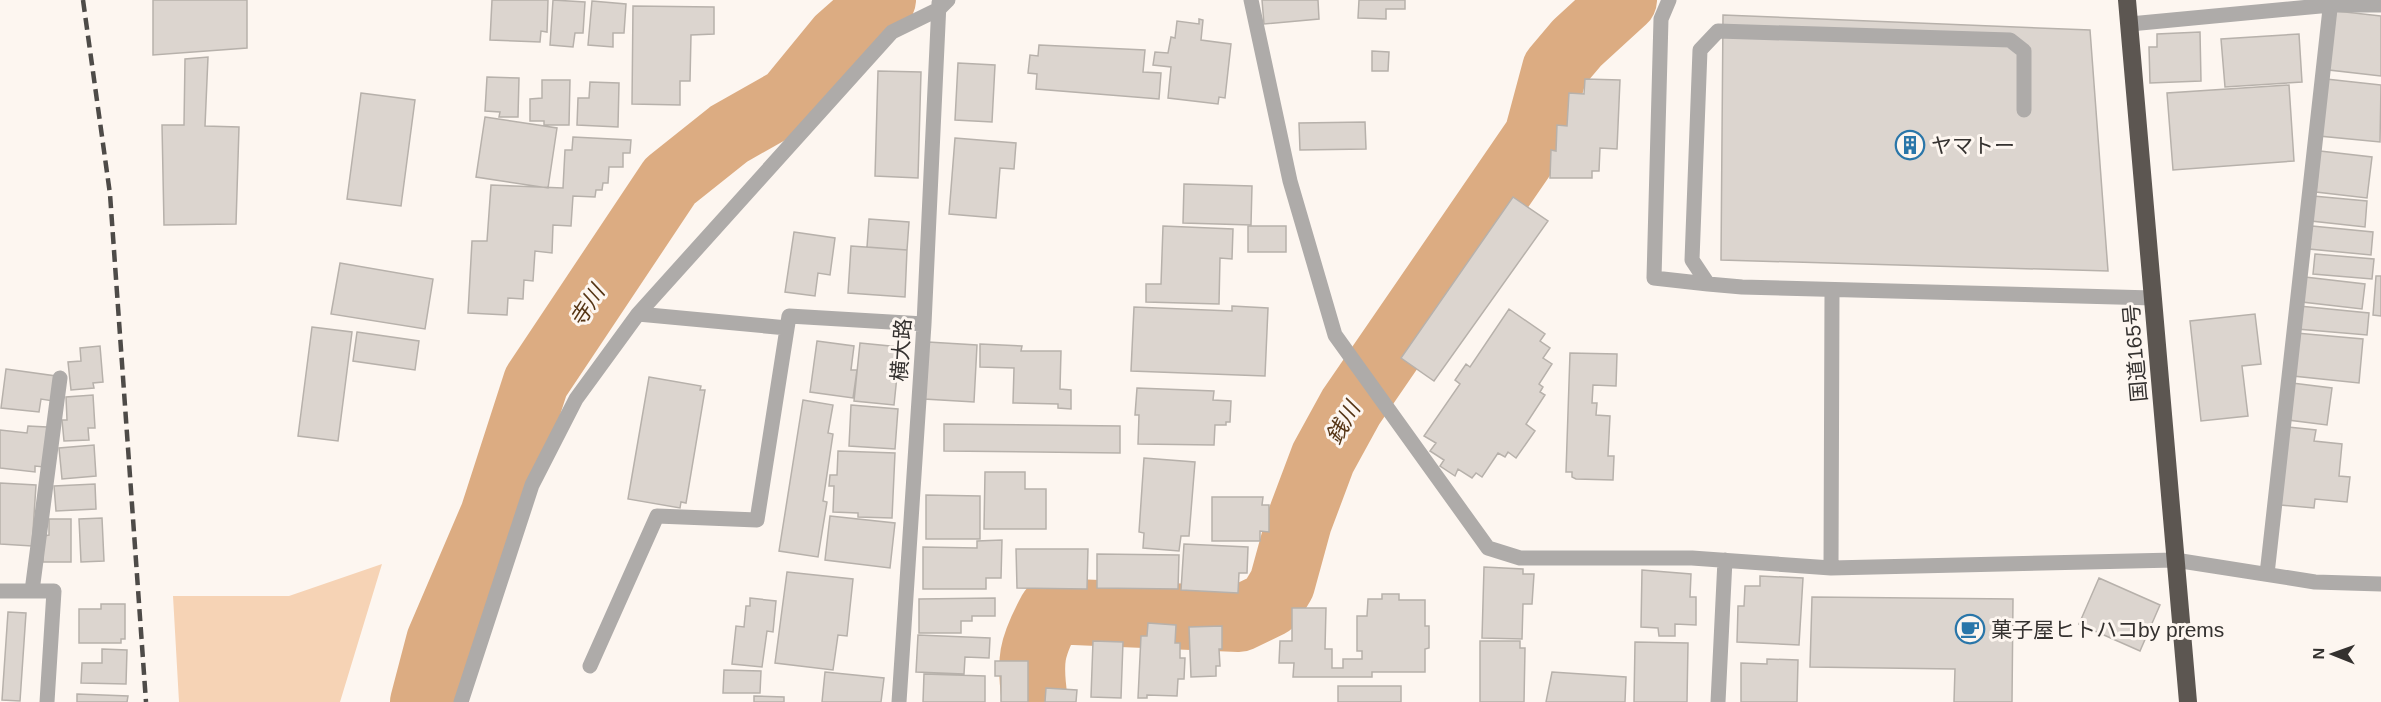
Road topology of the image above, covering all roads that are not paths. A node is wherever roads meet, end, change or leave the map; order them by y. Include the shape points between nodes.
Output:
1 (1251, 0) edge
2 (1669, 0) edge
3 (2127, 0) edge
4 (942, 3) edge
5 (2331, 3) edge
6 (2381, 4) edge
7 (2130, 24) junction
8 (2024, 110) dead end
9 (1708, 284) junction
10 (1832, 290) junction
11 (2153, 297) junction
12 (638, 314) junction
13 (924, 324) junction
14 (787, 328) junction
15 (60, 378) dead end
16 (1725, 560) junction
17 (2175, 560) junction
18 (1831, 568) junction
19 (2267, 574) junction
20 (2381, 584) edge
21 (0, 591) edge
22 (32, 591) junction
23 (590, 666) dead end
24 (47, 702) edge
25 (461, 702) edge
26 (898, 702) edge
27 (1718, 702) edge
28 (2188, 702) edge

1 - 16 street via 1290,181 1335,335 1488,548 1521,558
2 - 9 street via 1662,19 1654,278
3 - 7 highway, 国道165号
4 - 12 street via 892,32
4 - 13 street, 横大路
5 - 6 street
5 - 7 street
5 - 19 street
7 - 11 highway, 国道165号
8 - 9 street via 2024,51 2010,40 1718,31 1700,50 1692,260
9 - 10 street
10 - 11 street
10 - 18 street
11 - 17 highway, 国道165号
12 - 14 street
12 - 25 street via 576,399 532,484
13 - 14 street via 789,316
13 - 26 street, 横大路
14 - 23 street via 756,520 657,516
15 - 22 street
16 - 18 street
16 - 27 street
17 - 18 street
17 - 19 street
17 - 28 highway, 国道165号
19 - 20 street via 2315,582
21 - 22 street
22 - 24 street via 54,591

